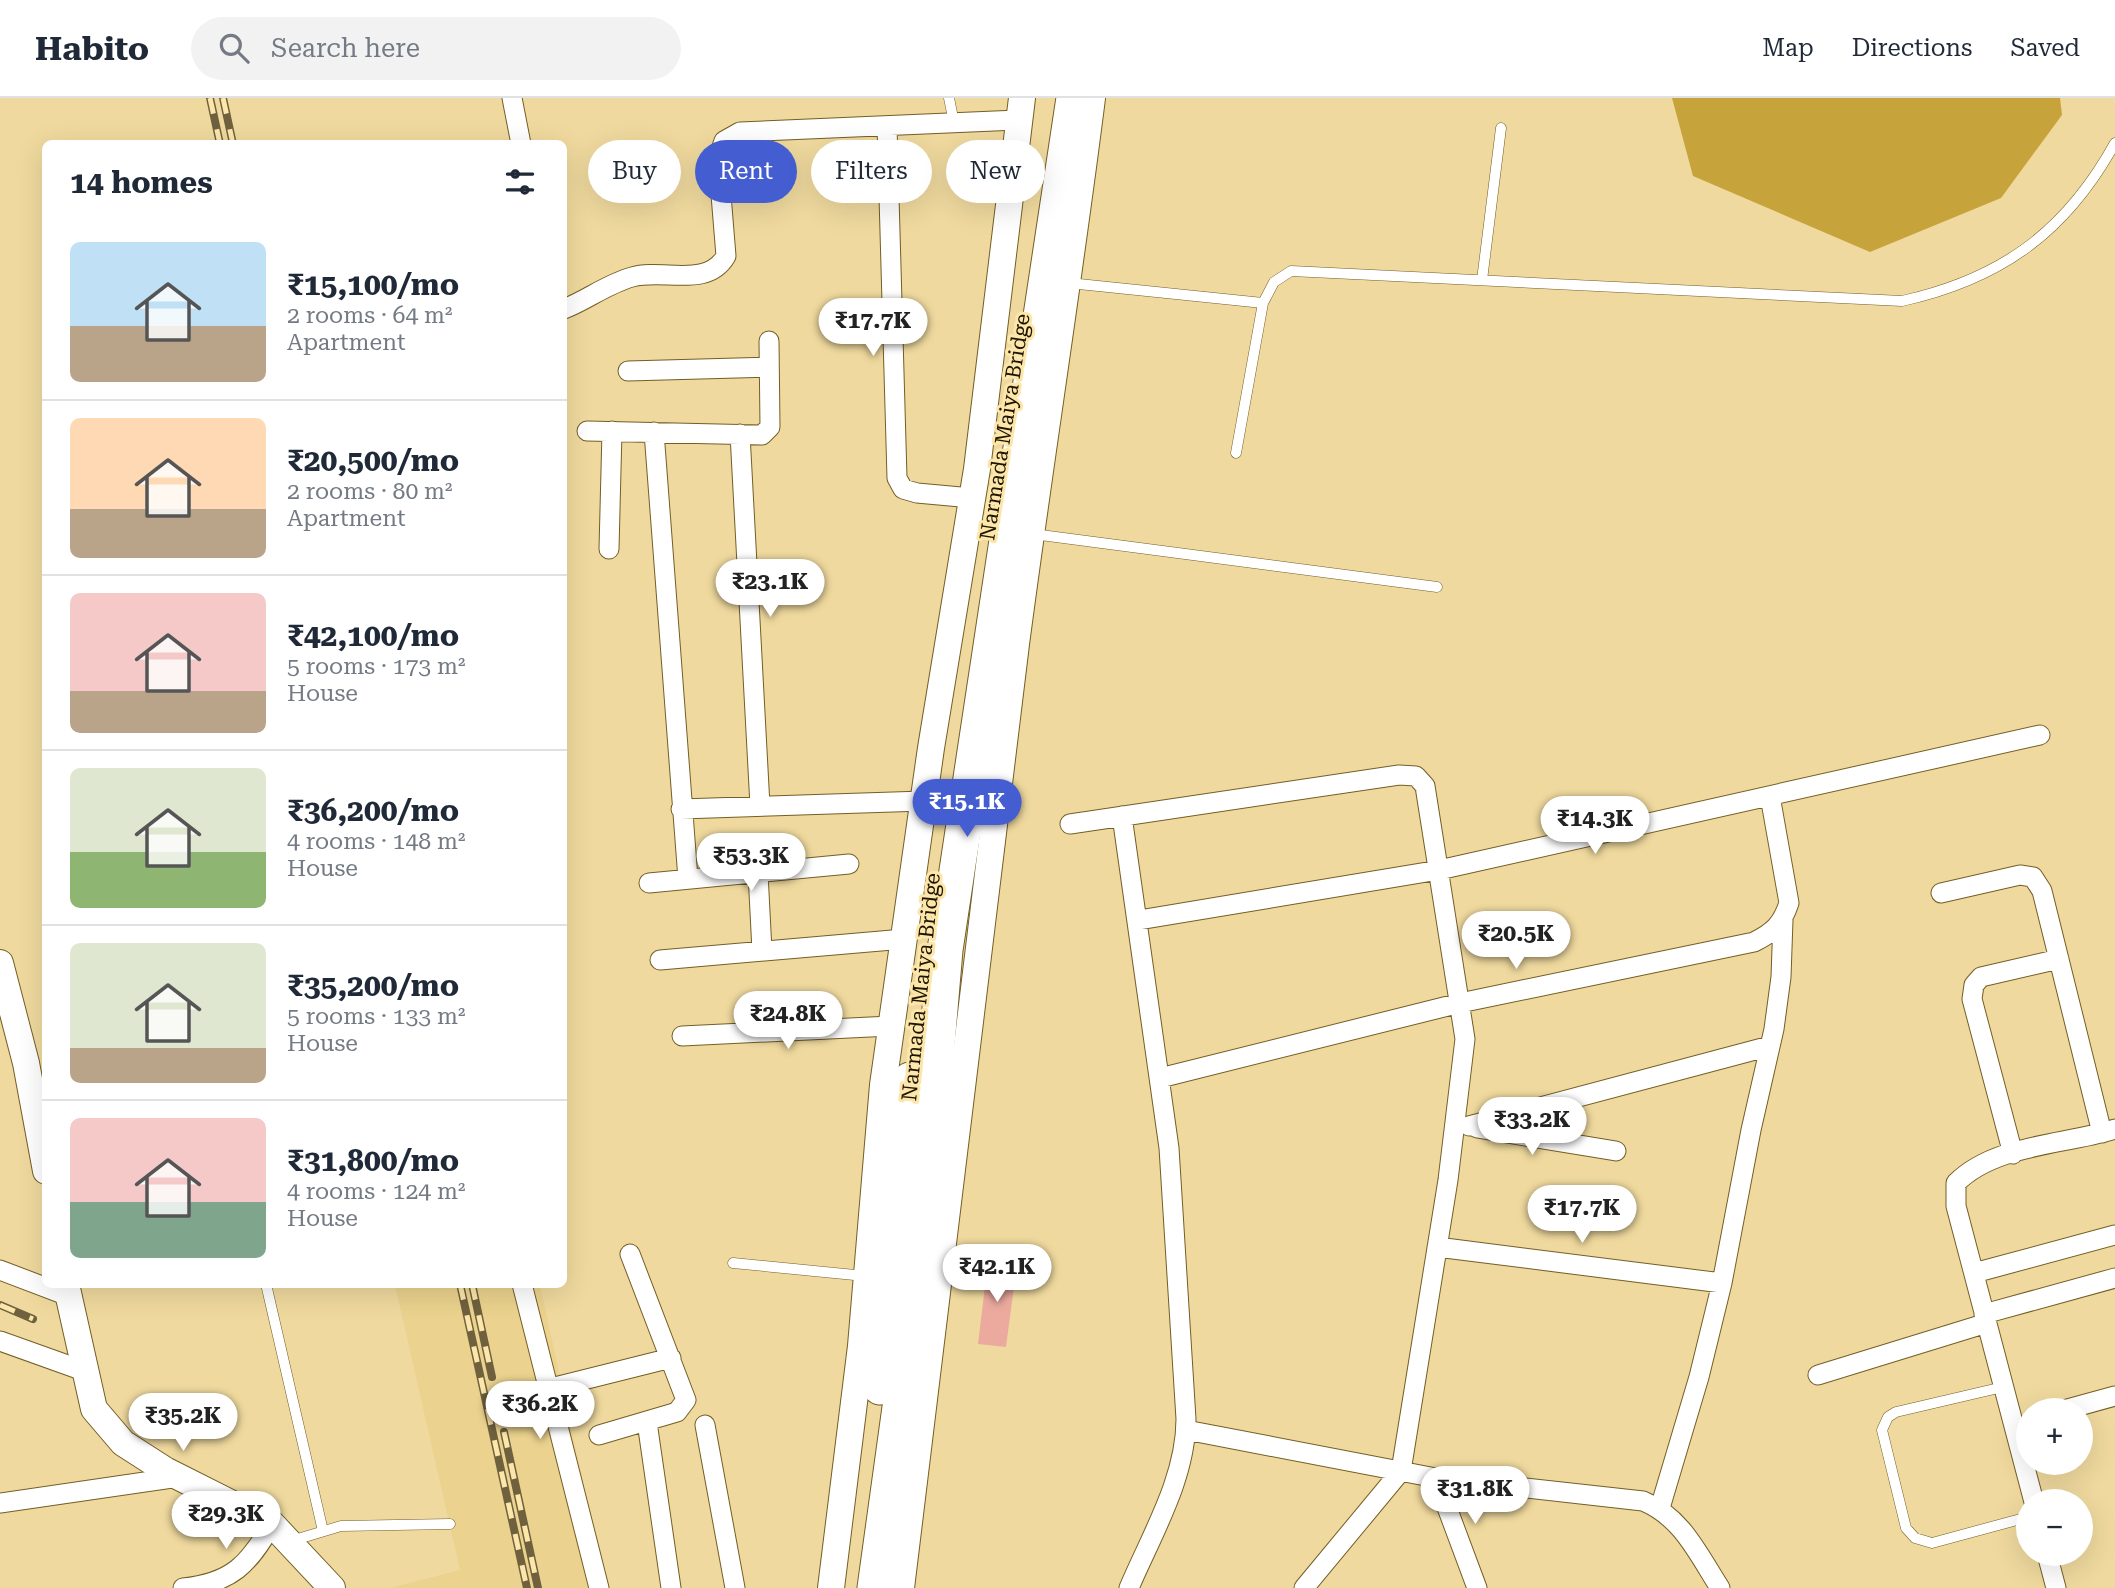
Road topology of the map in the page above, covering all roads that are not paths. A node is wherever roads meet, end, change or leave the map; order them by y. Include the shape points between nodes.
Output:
1 (512, 98) edge
2 (949, 98) edge
3 (1051, 98) edge
4 (1074, 98) edge
5 (1092, 98) edge
6 (1020, 109) edge
7 (954, 123) junction
8 (887, 126) junction
9 (1502, 128) dead end
10 (520, 140) edge
11 (2115, 143) edge
12 (1482, 280) junction
13 (1068, 283) junction
14 (1263, 303) junction
15 (567, 308) edge
16 (769, 341) dead end
17 (769, 367) junction
18 (628, 371) dead end
19 (587, 431) dead end
20 (612, 432) junction
21 (654, 432) junction
22 (740, 434) junction
23 (1236, 453) dead end
24 (972, 498) junction
25 (1032, 534) junction
26 (609, 549) dead end
27 (1437, 587) dead end
28 (2040, 735) dead end
29 (1770, 796) junction
30 (923, 801) junction
31 (760, 806) junction
32 (681, 809) junction
33 (1122, 816) junction
34 (1070, 824) dead end
35 (849, 864) dead end
36 (1439, 870) junction
37 (758, 873) junction
38 (688, 879) junction
39 (649, 883) dead end
40 (1941, 893) dead end
41 (1139, 920) junction
42 (1783, 920) junction
43 (904, 939) junction
44 (762, 951) junction
45 (2059, 959) junction
46 (660, 960) dead end
47 (0, 963) edge
48 (1460, 1003) junction
49 (891, 1026) junction
50 (682, 1035) dead end
51 (1770, 1046) junction
52 (1160, 1078) junction
53 (1462, 1125) junction
54 (2108, 1131) edge
55 (42, 1149) edge
56 (1616, 1151) dead end
57 (2013, 1154) junction
58 (2115, 1235) edge
59 (1437, 1247) junction
60 (630, 1254) dead end
61 (733, 1263) dead end
62 (0, 1270) edge
63 (1974, 1273) junction
64 (867, 1276) junction
65 (2115, 1278) edge
66 (42, 1283) edge
67 (1722, 1283) junction
68 (267, 1288) edge
69 (523, 1288) edge
70 (67, 1290) edge
71 (1986, 1319) junction
72 (0, 1341) edge
73 (671, 1358) junction
74 (84, 1371) junction
75 (1818, 1375) dead end
76 (2003, 1387) junction
77 (547, 1389) junction
78 (2115, 1396) edge
79 (2093, 1402) edge
80 (2016, 1413) edge
81 (648, 1422) junction
82 (705, 1425) dead end
83 (1186, 1430) junction
84 (599, 1434) dead end
85 (1401, 1471) junction
86 (179, 1477) junction
87 (1436, 1478) junction
88 (0, 1503) edge
89 (1661, 1508) junction
90 (2016, 1520) edge
91 (450, 1524) dead end
92 (323, 1531) junction
93 (281, 1532) junction
94 (2050, 1566) edge
95 (183, 1588) edge
96 (332, 1588) edge
97 (599, 1588) edge
98 (671, 1588) edge
99 (735, 1588) edge
100 (831, 1588) edge
101 (855, 1588) edge
102 (875, 1588) edge
103 (901, 1588) edge
104 (1129, 1588) edge
105 (1304, 1588) edge
106 (1477, 1588) edge
107 (1720, 1588) edge
108 (2056, 1588) edge

1 - 10 street
2 - 7 lane
3 - 101 highway, Narmada Maiya Bridge via 1016,366 927,906 874,1452
4 - 102 highway via 945,950 916,1292
5 - 13 street
6 - 7 street
6 - 24 street
7 - 8 street
8 - 15 street via 740,132 724,141 718,158 726,256 719,268 705,274 635,276
8 - 24 street via 897,478 903,489 917,493
9 - 12 lane
11 - 12 lane via 2068,213 2029,247 1967,283 1902,301
12 - 14 lane via 1290,271 1274,282
13 - 14 lane
13 - 25 street
14 - 23 lane
16 - 17 street
17 - 18 street
17 - 22 street via 770,427 762,435
19 - 20 street
20 - 21 street
20 - 26 street
21 - 22 street
21 - 32 street
22 - 31 street
24 - 30 street
25 - 27 lane
25 - 103 street via 937,1262
28 - 29 street
29 - 36 street
29 - 42 street via 1789,903
30 - 31 street
30 - 43 street
31 - 32 street
32 - 38 street
33 - 34 street
33 - 36 street via 1416,776 1425,786
33 - 41 street
35 - 37 street
36 - 41 street
36 - 48 street
37 - 38 street
37 - 44 street
38 - 39 street
40 - 45 street via 2020,875 2033,877 2042,891
41 - 52 street
42 - 48 street via 1773,933 1754,942
42 - 51 street via 1781,977
43 - 44 street
43 - 49 street
44 - 46 street
45 - 54 street
45 - 57 street via 1982,977 1973,985 1972,999
47 - 55 street
48 - 52 street
48 - 53 street via 1465,1039
49 - 50 street
49 - 64 street
51 - 53 street
51 - 67 street
52 - 83 street via 1169,1148
53 - 56 street
53 - 59 street
54 - 57 street
57 - 63 street via 1968,1171 1956,1183 1956,1206
58 - 63 street
59 - 67 street
59 - 85 street
60 - 73 street
61 - 64 lane
62 - 66 street
63 - 71 street
64 - 100 street
65 - 71 street
67 - 89 street
68 - 92 lane
69 - 77 street
70 - 74 street
71 - 75 street
71 - 76 street
72 - 74 street
73 - 77 street
73 - 81 street via 686,1400 677,1412
74 - 86 street via 94,1409 123,1443
76 - 80 street
76 - 90 lane via 1896,1412 1882,1430 1906,1528 1915,1538 1932,1543
77 - 97 street
78 - 79 street
81 - 84 street
81 - 98 street
82 - 99 street
83 - 85 street
83 - 104 street via 1181,1466
85 - 87 street
85 - 105 street
86 - 88 street
86 - 93 street
87 - 89 street via 1643,1501
87 - 106 street
89 - 107 street via 1677,1521
91 - 92 lane via 372,1524
92 - 93 lane
93 - 95 street via 223,1578
93 - 96 street
94 - 108 street

